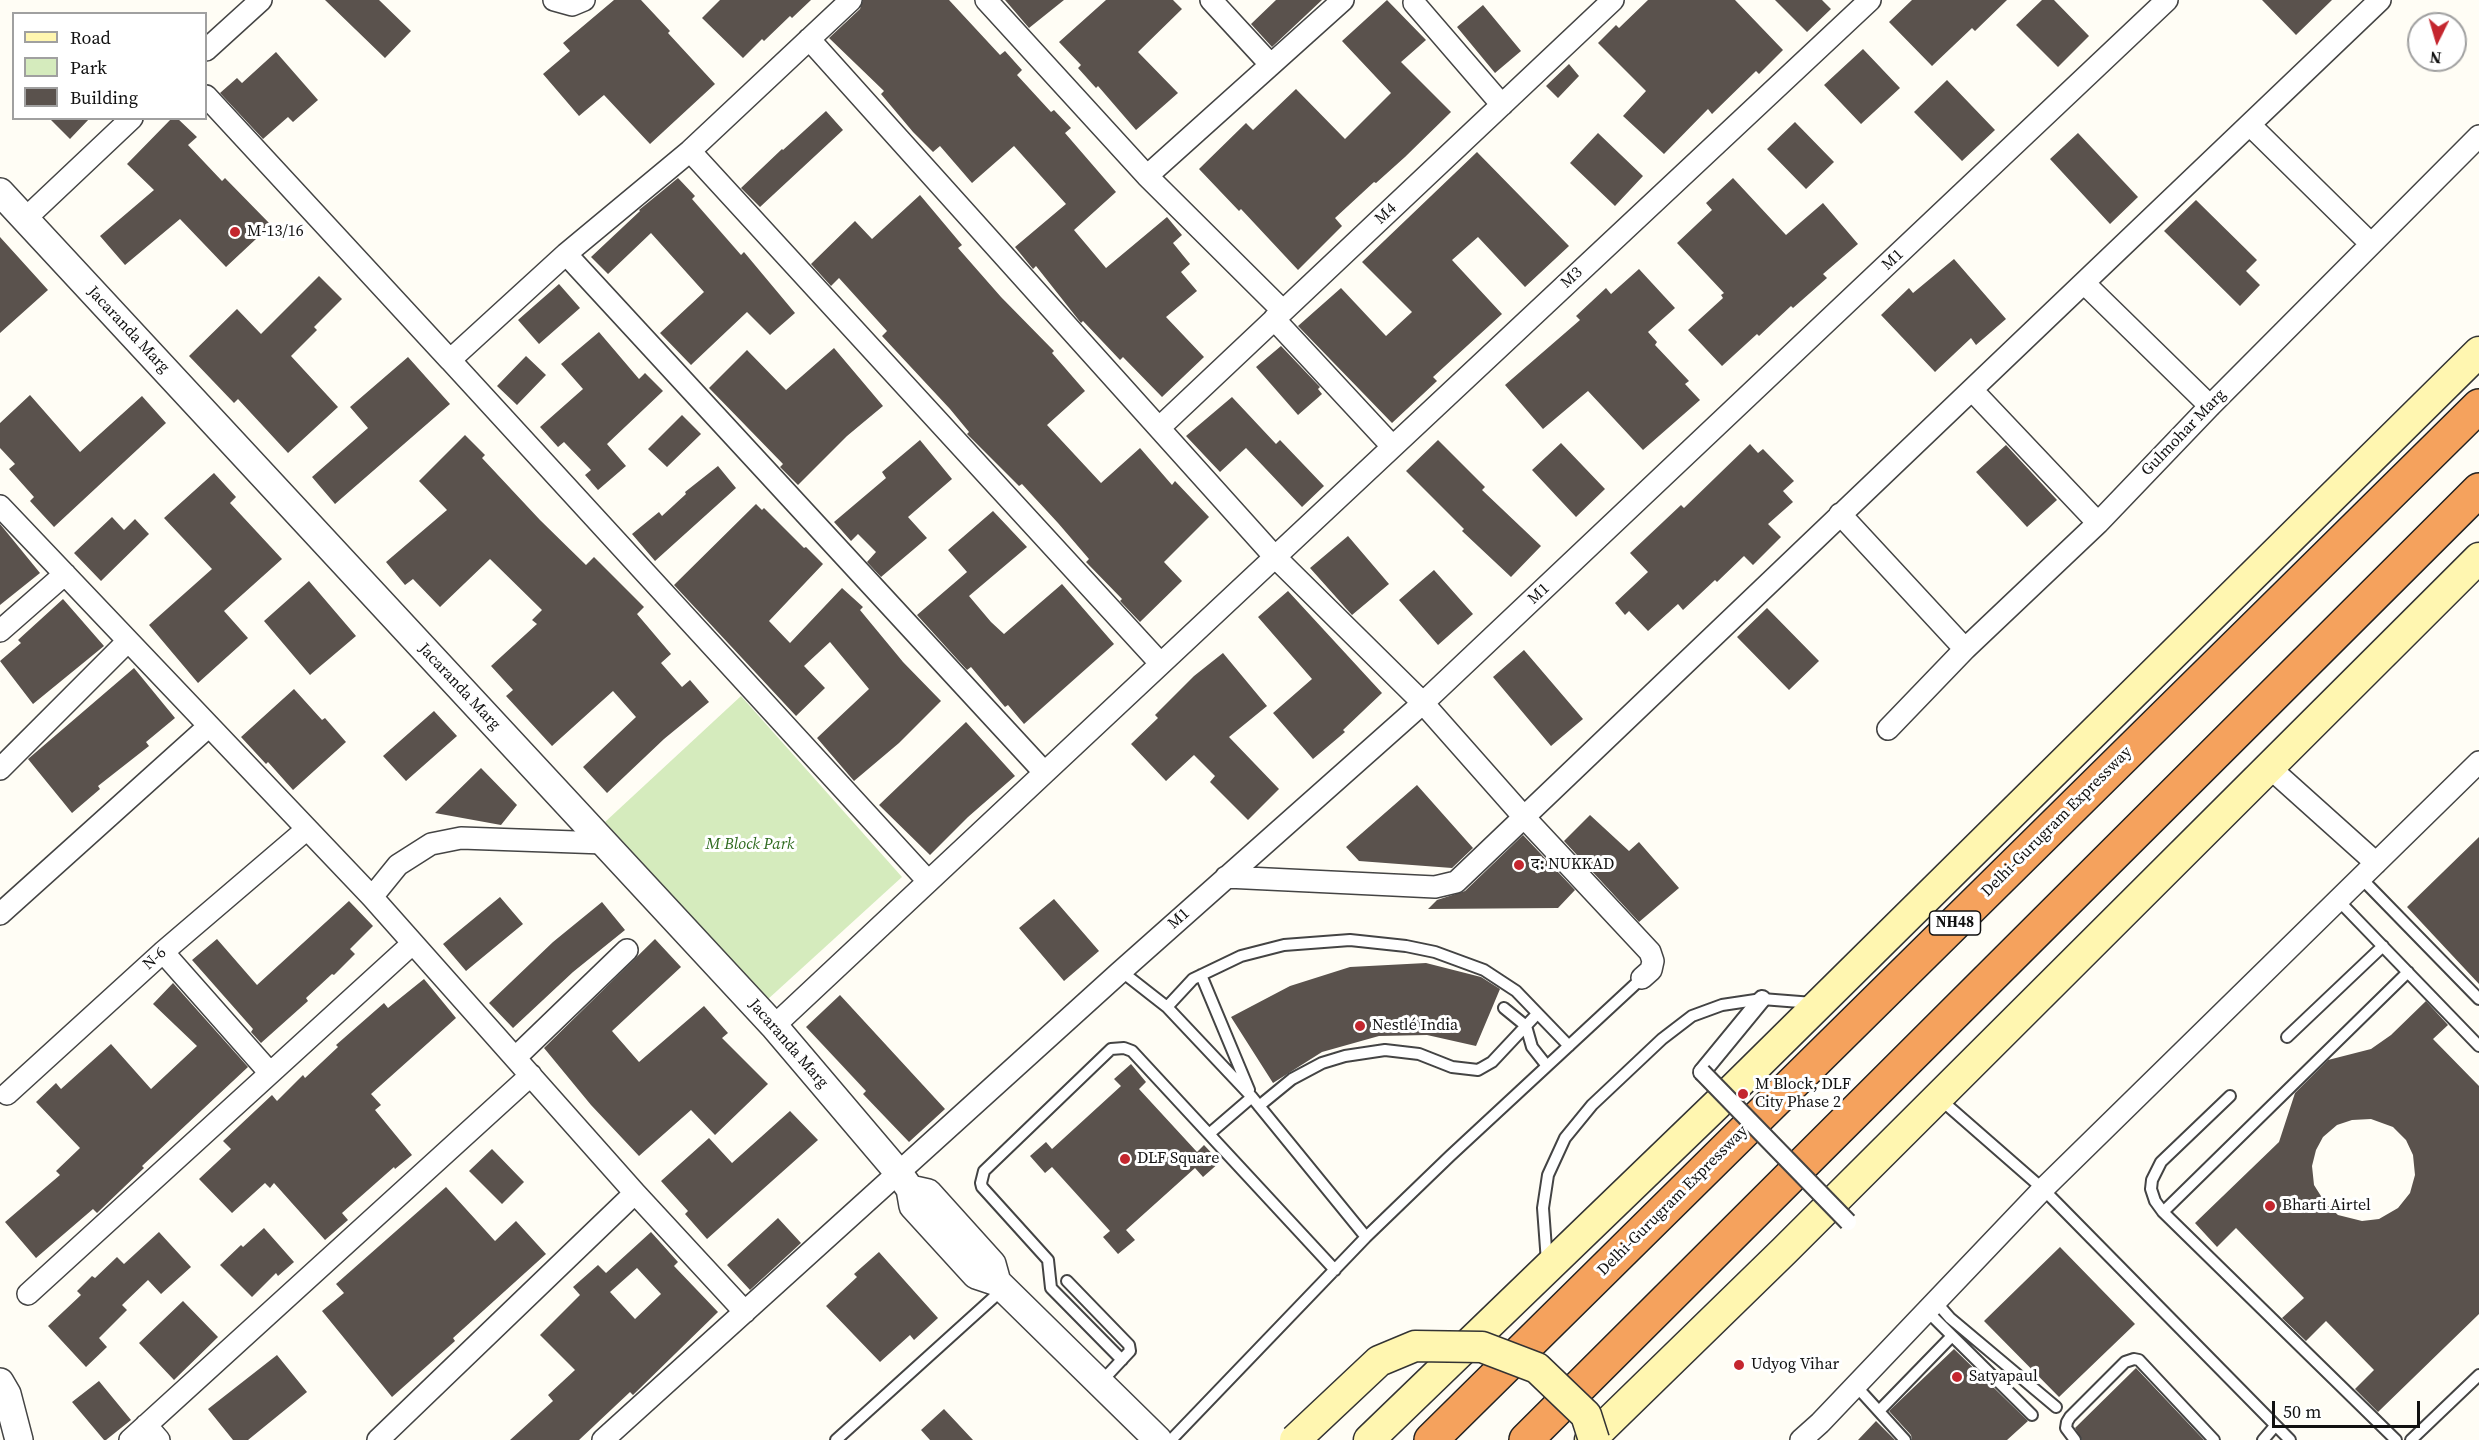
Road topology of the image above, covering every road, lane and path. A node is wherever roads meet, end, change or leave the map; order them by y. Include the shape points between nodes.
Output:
1 (261, 0) edge
2 (554, 0) edge
3 (584, 0) edge
4 (851, 0) edge
5 (986, 0) edge
6 (1211, 0) edge
7 (1342, 0) edge
8 (1613, 0) edge
9 (1870, 0) edge
10 (2167, 0) edge
11 (2380, 0) edge
12 (1414, 3) dead end
13 (809, 39) junction
14 (207, 49) edge
15 (1270, 64) junction
16 (207, 97) edge
17 (1502, 105) junction
18 (130, 120) edge
19 (2250, 125) junction
20 (2479, 136) edge
21 (690, 151) junction
22 (1147, 176) junction
23 (0, 192) edge
24 (25, 219) junction
25 (2372, 244) junction
26 (566, 254) junction
27 (2084, 283) junction
28 (1279, 315) junction
29 (2479, 352) edge
30 (450, 360) junction
31 (1972, 390) junction
32 (2210, 406) junction
33 (2479, 406) edge
34 (1159, 428) junction
35 (1392, 446) junction
36 (2479, 490) edge
37 (0, 506) edge
38 (1840, 514) junction
39 (2098, 523) junction
40 (1274, 556) junction
41 (2479, 558) edge
42 (65, 574) junction
43 (0, 631) edge
44 (128, 641) junction
45 (1965, 649) junction
46 (1160, 663) junction
47 (1423, 703) junction
48 (209, 726) junction
49 (1888, 729) dead end
50 (2479, 762) edge
51 (2269, 767) junction
52 (0, 769) edge
53 (1044, 772) junction
54 (1523, 816) junction
55 (307, 829) junction
56 (604, 843) junction
57 (2368, 871) junction
58 (1226, 878) junction
59 (928, 881) junction
60 (372, 897) junction
61 (2338, 900) junction
62 (0, 914) edge
63 (412, 944) junction
64 (2383, 946) junction
65 (627, 950) dead end
66 (163, 952) junction
67 (1121, 971) junction
68 (2408, 972) junction
69 (1201, 975) junction
70 (1642, 978) joint
71 (1762, 999) junction
72 (2479, 999) edge
73 (1820, 1003) junction
74 (1167, 1007) junction
75 (1504, 1008) dead end
76 (1536, 1014) junction
77 (774, 1026) junction
78 (1526, 1026) junction
79 (2287, 1037) dead end
80 (1569, 1046) junction
81 (2479, 1046) edge
82 (515, 1058) junction
83 (1547, 1066) junction
84 (270, 1073) junction
85 (531, 1075) junction
86 (7, 1094) dead end
87 (1938, 1096) junction
88 (2230, 1096) dead end
89 (1254, 1100) junction
90 (1209, 1134) junction
91 (904, 1181) junction
92 (2043, 1189) junction
93 (635, 1193) junction
94 (2163, 1212) junction
95 (1848, 1222) dead end
96 (1366, 1237) junction
97 (1547, 1268) junction
98 (1335, 1270) junction
99 (1067, 1281) dead end
100 (1000, 1285) junction
101 (28, 1294) dead end
102 (1931, 1306) junction
103 (745, 1312) junction
104 (1952, 1336) junction
105 (1122, 1360) junction
106 (2479, 1375) edge
107 (0, 1382) edge
108 (1100, 1383) junction
109 (1856, 1386) junction
110 (2056, 1407) dead end
111 (1879, 1411) junction
112 (2032, 1415) dead end
113 (2275, 1426) junction
114 (152, 1433) edge
115 (1809, 1437) edge
116 (2388, 1438) edge
117 (19, 1440) edge
118 (130, 1440) edge
119 (378, 1440) edge
120 (603, 1440) edge
121 (836, 1440) edge
122 (1158, 1440) edge
123 (1171, 1440) edge
124 (1295, 1440) edge
125 (1369, 1440) edge
126 (1431, 1440) edge
127 (1526, 1440) edge
128 (1592, 1440) edge
129 (1905, 1440) edge
130 (2075, 1440) edge
131 (2214, 1440) edge
132 (2263, 1440) edge
133 (2290, 1440) edge
134 (2411, 1440) edge

1 - 14 street
2 - 3 street via 572,5
4 - 13 street
5 - 22 street
6 - 15 street
7 - 15 street
8 - 17 street, M4
9 - 35 street, M3
10 - 47 street, M1
11 - 19 street
12 - 17 street
13 - 21 street
13 - 34 street
15 - 22 street
16 - 30 street
17 - 28 street, M4
18 - 24 street
19 - 25 street
19 - 27 street
20 - 25 street, Gulmohar Marg
21 - 26 street
21 - 46 street
22 - 28 street
23 - 24 street, Jacaranda Marg
24 - 56 street, Jacaranda Marg
25 - 32 street, Gulmohar Marg
26 - 30 street
26 - 53 street
27 - 31 street
27 - 32 street
28 - 34 street, M4
28 - 35 street
29 - 73 main road
30 - 59 street
31 - 38 street
31 - 39 street
32 - 39 street, Gulmohar Marg
33 - 126 highway, Delhi-Gurugram Expressway / NH48
34 - 40 street
35 - 40 street, M3
36 - 127 highway
37 - 42 street
38 - 45 street
38 - 54 street
39 - 45 street, Gulmohar Marg
40 - 46 street, M3
40 - 47 street
41 - 51 main road
42 - 43 street
42 - 44 street
44 - 48 street
44 - 52 street
45 - 49 street, Gulmohar Marg
46 - 53 street, M3
47 - 54 street
47 - 58 street, M1
48 - 55 street
48 - 62 street
50 - 57 street
51 - 57 street
51 - 87 main road
53 - 59 street, M3
54 - 58 street via 1455,882 1435,887
54 - 70 street via 1650,952 1651,970
55 - 60 street
55 - 66 street, N-6
56 - 60 street via 461,838 431,844 398,865
56 - 77 street, Jacaranda Marg
57 - 61 street
57 - 72 lane
58 - 67 street, M1
59 - 77 street, M3
60 - 63 street
61 - 64 lane
61 - 92 street
63 - 82 street
63 - 84 street
64 - 68 lane
64 - 79 lane
65 - 82 street
66 - 84 street
66 - 86 street, N-6
67 - 74 lane
67 - 91 street, M1
68 - 81 lane
68 - 94 lane
69 - 74 lane
69 - 76 lane via 1241,956 1284,945 1383,942 1435,952 1484,970 1516,991
69 - 89 lane
70 - 80 lane
71 - 73 lane
71 - 95 street, bridge via 1702,1072
71 - 97 lane via 1722,1005 1692,1016 1592,1105 1565,1138 1548,1175 1543,1208
73 - 97 main road
74 - 89 lane
75 - 78 lane
76 - 78 lane
76 - 80 lane
77 - 91 street, Jacaranda Marg
78 - 83 lane via 1532,1047
78 - 89 lane via 1492,1062 1478,1070 1452,1067 1419,1054 1385,1050 1322,1064
80 - 83 lane
82 - 85 street
83 - 96 lane
84 - 101 street
85 - 93 street
85 - 114 street
87 - 92 lane
87 - 128 main road
88 - 94 lane via 2156,1170 2151,1189
89 - 90 lane
89 - 96 lane
90 - 98 lane
90 - 105 lane via 1132,1051 1111,1049 984,1171 982,1187 1048,1260 1051,1288
91 - 100 street, Jacaranda Marg via 928,1193 992,1264
91 - 103 street, M1
92 - 102 street
92 - 113 lane
93 - 103 street
93 - 119 street
94 - 116 lane
96 - 98 lane
97 - 125 main road
98 - 123 lane
99 - 105 lane via 1129,1344 1130,1351
100 - 108 street, Jacaranda Marg
100 - 121 lane
102 - 104 lane
102 - 109 street
102 - 110 lane
103 - 120 street, M1
104 - 111 lane
104 - 112 lane
105 - 108 lane
106 - 134 lane
107 - 117 street
108 - 122 street, Jacaranda Marg
109 - 111 lane
109 - 115 street
111 - 129 lane
113 - 132 lane
113 - 133 lane
114 - 118 street
124 - 128 main road, bridge via 1379,1361 1415,1346 1482,1347 1537,1368 1586,1415
130 - 131 lane via 2066,1428 2070,1417 2125,1362 2134,1359

